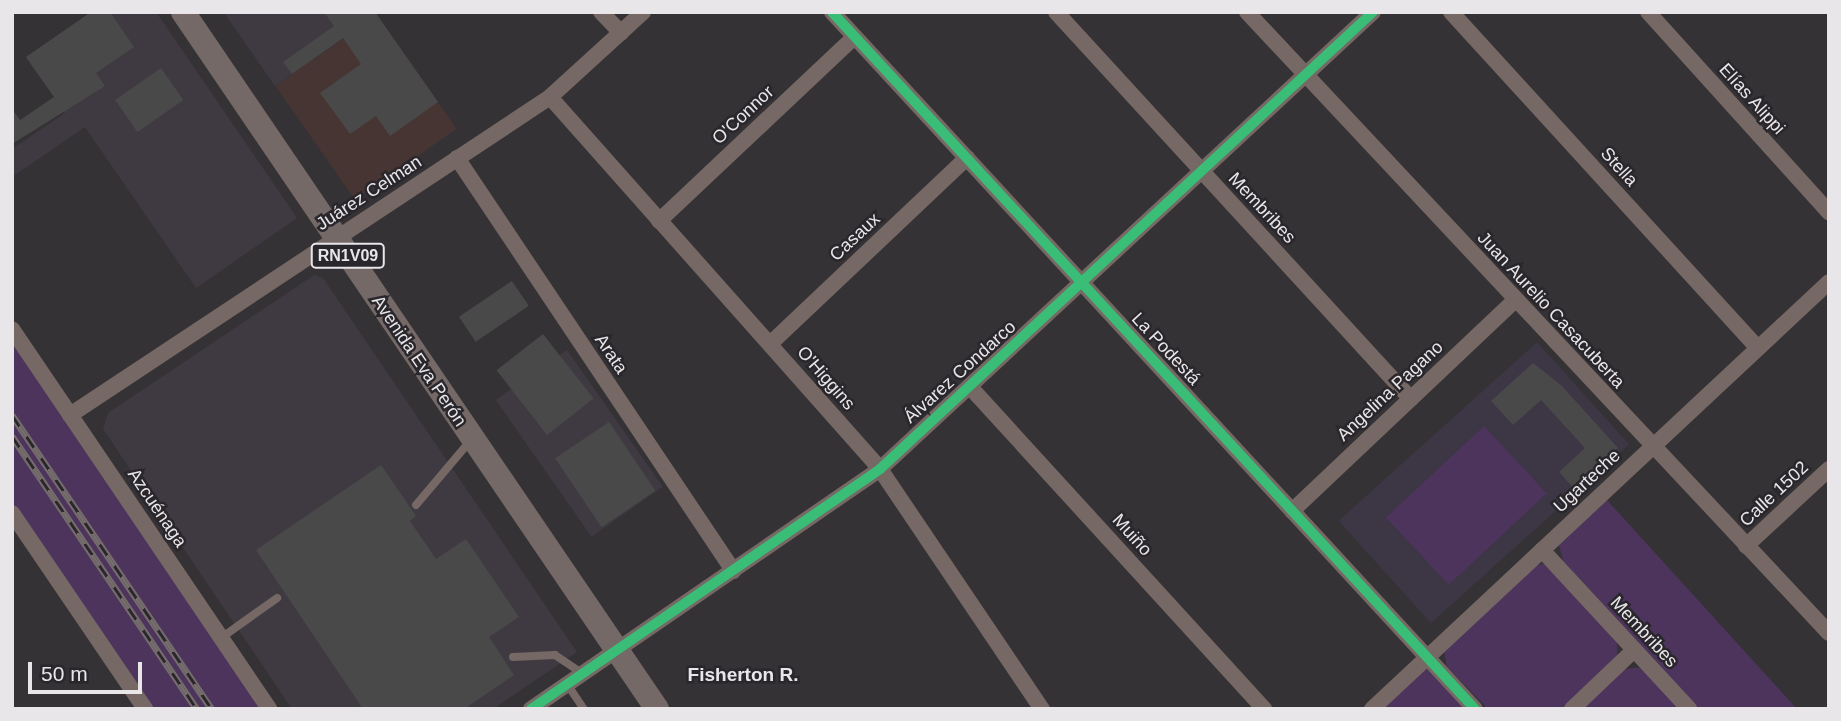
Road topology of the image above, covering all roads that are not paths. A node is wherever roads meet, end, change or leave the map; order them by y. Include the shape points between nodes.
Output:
1 (183, 12) edge
2 (601, 12) edge
3 (643, 12) edge
4 (832, 12) edge
5 (1056, 12) edge
6 (1247, 12) edge
7 (1374, 12) edge
8 (1451, 12) edge
9 (1648, 12) edge
10 (621, 33) junction
11 (855, 37) junction
12 (1306, 75) junction
13 (550, 97) junction
14 (457, 158) junction
15 (967, 158) junction
16 (1202, 172) junction
17 (1829, 212) edge
18 (659, 221) junction
19 (335, 237) junction
20 (1829, 282) edge
21 (1082, 284) junction
22 (1515, 300) junction
23 (12, 329) edge
24 (770, 344) junction
25 (1758, 348) junction
26 (971, 388) junction
27 (1411, 399) junction
28 (70, 415) junction
29 (472, 439) junction
30 (1652, 447) junction
31 (880, 469) junction
32 (1829, 469) edge
33 (415, 505) dead end
34 (1292, 510) junction
35 (12, 513) edge
36 (1746, 546) junction
37 (1542, 550) junction
38 (733, 571) junction
39 (277, 598) dead end
40 (1829, 633) edge
41 (221, 638) junction
42 (617, 650) junction
43 (1634, 650) junction
44 (513, 657) dead end
45 (1427, 657) junction
46 (583, 674) junction
47 (567, 684) junction
48 (145, 709) edge
49 (269, 709) edge
50 (531, 709) edge
51 (584, 709) edge
52 (657, 709) edge
53 (1042, 709) edge
54 (1264, 709) edge
55 (1372, 709) edge
56 (1475, 709) edge
57 (1572, 709) edge
58 (1689, 709) edge

1 - 19 main road, Avenida Eva Perón / RN1V09
2 - 10 street
3 - 10 street, Juárez Celman
4 - 11 street, La Podestá
5 - 16 street, Membribes
6 - 12 street, Juan Aurelio Casacuberta
7 - 12 street, Álvarez Condarco
8 - 25 street, Stella
9 - 17 street, Elías Alippi
10 - 13 street, Juárez Celman
11 - 15 street, La Podestá
11 - 18 street, O'Connor
12 - 16 street, Álvarez Condarco
12 - 22 street, Juan Aurelio Casacuberta
13 - 14 street, Juárez Celman
13 - 18 street, O'Higgins
14 - 19 street, Juárez Celman
14 - 38 street, Arata
15 - 21 street, La Podestá
15 - 24 street, Casaux
16 - 21 street, Álvarez Condarco
16 - 27 street, Membribes
18 - 24 street, O'Higgins
19 - 28 street, Juárez Celman
19 - 29 main road, Avenida Eva Perón / RN1V09
20 - 25 street, Ugarteche
21 - 26 street, Álvarez Condarco
21 - 34 street, La Podestá
22 - 27 street, Angelina Pagano
22 - 30 street, Juan Aurelio Casacuberta
23 - 28 street, Azcuénaga
24 - 31 street, O'Higgins
25 - 30 street, Ugarteche
26 - 31 street, Álvarez Condarco
26 - 54 street, Muiño
27 - 34 street, Angelina Pagano
28 - 41 street, Azcuénaga
29 - 33 lane
29 - 42 main road, Avenida Eva Perón / RN1V09
30 - 36 street, Juan Aurelio Casacuberta
30 - 37 street, Ugarteche
31 - 38 street, Álvarez Condarco
31 - 53 street, O'Higgins
32 - 36 street, Calle 1502
34 - 45 street, La Podestá
35 - 48 street
36 - 40 street, Juan Aurelio Casacuberta
37 - 43 street, Membribes
37 - 45 street, Ugarteche
38 - 42 street, Álvarez Condarco
39 - 41 lane
41 - 49 street, Azcuénaga
42 - 46 street, Álvarez Condarco
42 - 52 main road, Avenida Eva Perón / RN1V09
43 - 57 street
43 - 58 street, Membribes
44 - 46 lane via 555,655
45 - 55 street, Ugarteche
45 - 56 street, La Podestá
46 - 47 street, Álvarez Condarco
47 - 50 street, Álvarez Condarco
47 - 51 lane

